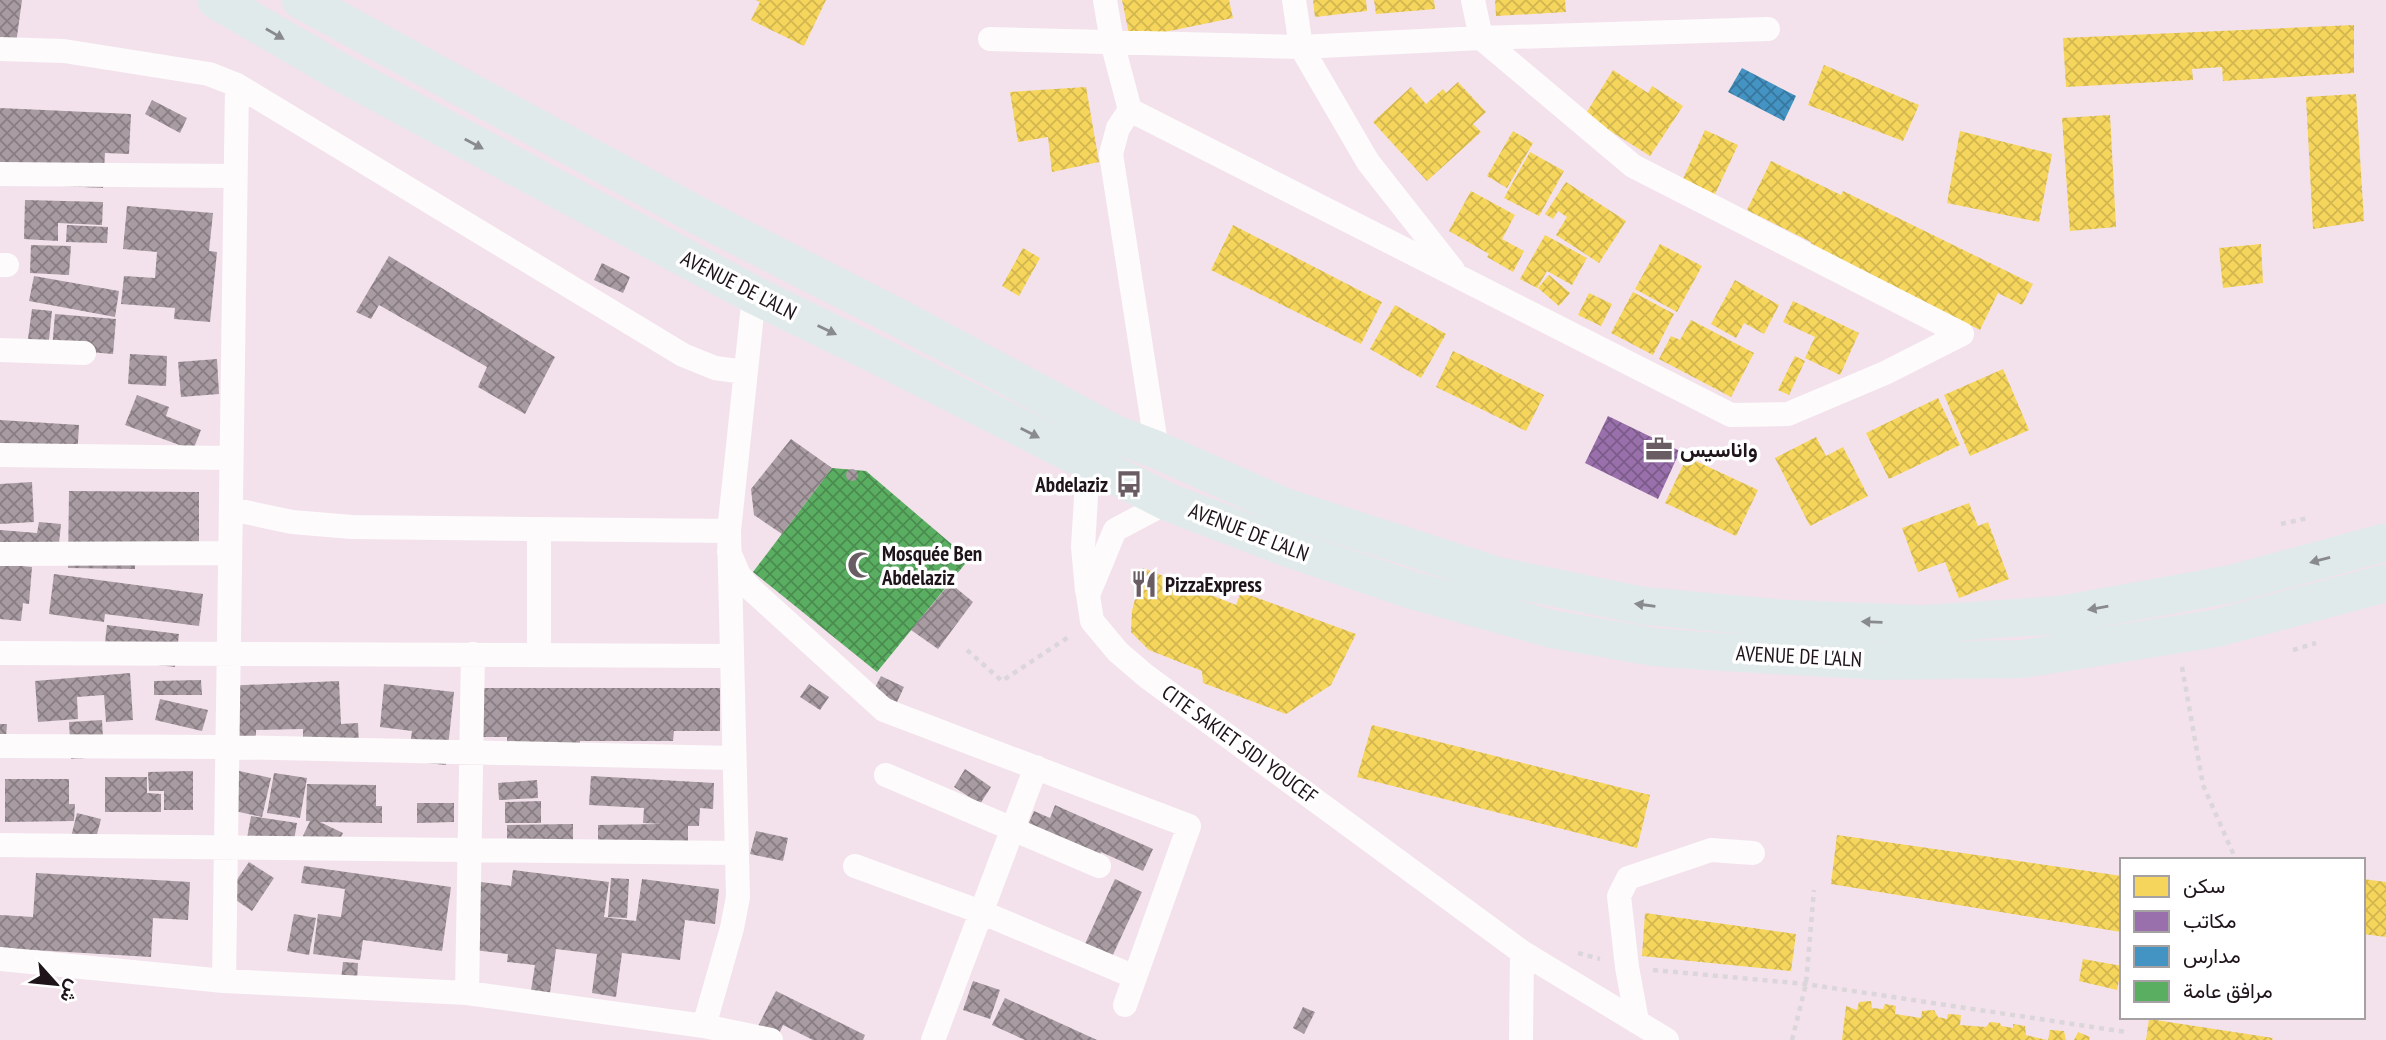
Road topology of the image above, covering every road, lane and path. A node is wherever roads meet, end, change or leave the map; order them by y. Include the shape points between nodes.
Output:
1 (216, 0) edge
2 (301, 0) edge
3 (1105, 0) edge
4 (1294, 0) edge
5 (1473, 0) edge
6 (1768, 29) dead end
7 (1481, 37) junction
8 (990, 39) dead end
9 (1112, 42) junction
10 (1301, 47) junction
11 (0, 49) edge
12 (237, 85) junction
13 (1130, 110) junction
14 (0, 174) edge
15 (235, 176) junction
16 (1459, 278) junction
17 (754, 295) junction
18 (0, 349) edge
19 (84, 353) dead end
20 (745, 372) junction
21 (1077, 413) junction
22 (1157, 450) junction
23 (0, 455) edge
24 (231, 458) junction
25 (1088, 463) junction
26 (1168, 502) junction
27 (231, 509) junction
28 (2308, 518) dead end
29 (2281, 524) dead end
30 (539, 529) junction
31 (729, 542) junction
32 (2386, 542) edge
33 (230, 553) junction
34 (0, 554) edge
35 (2386, 583) edge
36 (1087, 595) junction
37 (1092, 621) junction
38 (2176, 635) junction
39 (2316, 643) dead end
40 (967, 650) dead end
41 (2293, 650) dead end
42 (229, 652) junction
43 (0, 653) edge
44 (473, 654) junction
45 (539, 654) junction
46 (732, 656) junction
47 (0, 746) edge
48 (227, 747) junction
49 (471, 753) junction
50 (734, 758) junction
51 (1035, 767) junction
52 (886, 775) dead end
53 (1013, 828) junction
54 (0, 845) edge
55 (226, 846) junction
56 (470, 850) junction
57 (737, 853) junction
58 (1753, 853) dead end
59 (2235, 858) edge
60 (855, 866) dead end
61 (1100, 866) dead end
62 (1814, 890) dead end
63 (981, 912) junction
64 (1522, 952) junction
65 (1576, 952) dead end
66 (0, 959) edge
67 (1627, 967) junction
68 (1135, 977) junction
69 (224, 981) junction
70 (1806, 984) junction
71 (467, 993) junction
72 (1125, 1005) dead end
73 (1637, 1021) junction
74 (704, 1026) junction
75 (2126, 1032) dead end
76 (771, 1040) edge
77 (933, 1040) edge
78 (1521, 1040) edge
79 (1667, 1040) edge
80 (1792, 1040) edge

1 -> 17 main road, AVENUE DE L'ALN via 340,72
2 - 21 main road via 704,219
3 - 9 street
4 - 10 street
5 - 7 street
6 - 7 street
7 - 10 street
7 - 16 street via 1633,166 1962,334 1788,414 1731,415
8 - 9 street
9 - 10 street
9 - 13 street
10 - 16 street via 1368,162
11 - 12 street via 64,51 209,74
12 - 15 street
12 - 20 street via 683,355 715,368
13 - 16 street
13 - 22 street via 1118,128 1111,154
14 - 15 street
15 - 24 street
17 - 20 street
17 -> 25 main road, AVENUE DE L'ALN
18 - 19 street
20 - 31 street
21 - 22 main road
21 - 25 street, CITE SAKIET SIDI YOUCEF
32 -> 22 main road via 2231,584 2060,615 1923,624 1788,619 1644,606 1498,576 1286,507
23 - 24 street
24 - 27 street
25 - 26 main road, AVENUE DE L'ALN
25 - 36 street, CITE SAKIET SIDI YOUCEF via 1083,547
26 - 36 street via 1115,530
26 - 38 main road, AVENUE DE L'ALN via 1412,590 1552,629 1653,647 1881,661 2022,659
27 - 30 street via 292,522 352,527
27 - 33 street
28 - 29 path
30 - 31 street
30 - 45 street
31 - 46 street
31 - 51 street via 739,575 751,589 884,710
33 - 34 street
33 - 42 street
35 - 38 main road, AVENUE DE L'ALN
36 - 37 street, CITE SAKIET SIDI YOUCEF
37 - 40 path via 1002,681
37 - 64 street, CITE SAKIET SIDI YOUCEF via 1146,676
38 - 59 path via 2203,785
39 - 41 path
42 - 43 street
42 - 44 street
42 - 48 street
44 - 45 street
44 - 49 street
45 - 46 street
46 - 50 street
47 - 48 street
48 - 49 street
48 - 55 street
49 - 50 street
49 - 56 street
50 - 57 street
51 - 53 street
51 - 68 street via 1189,825
52 - 53 street
53 - 61 street
53 - 63 street
54 - 55 street
55 - 56 street
55 - 69 street
56 - 57 street
56 - 71 street
57 - 74 street via 734,918
58 - 67 street via 1711,850 1628,878 1619,896
60 - 63 street
62 - 70 path
63 - 68 street
63 - 77 street
64 - 73 street, CITE SAKIET SIDI YOUCEF
64 - 78 street
65 - 67 path
66 - 69 street
67 - 70 path
67 - 73 street
68 - 72 street
69 - 71 street
70 - 75 path
70 - 80 path
71 - 74 street
73 - 79 street, CITE SAKIET SIDI YOUCEF
74 - 76 street

